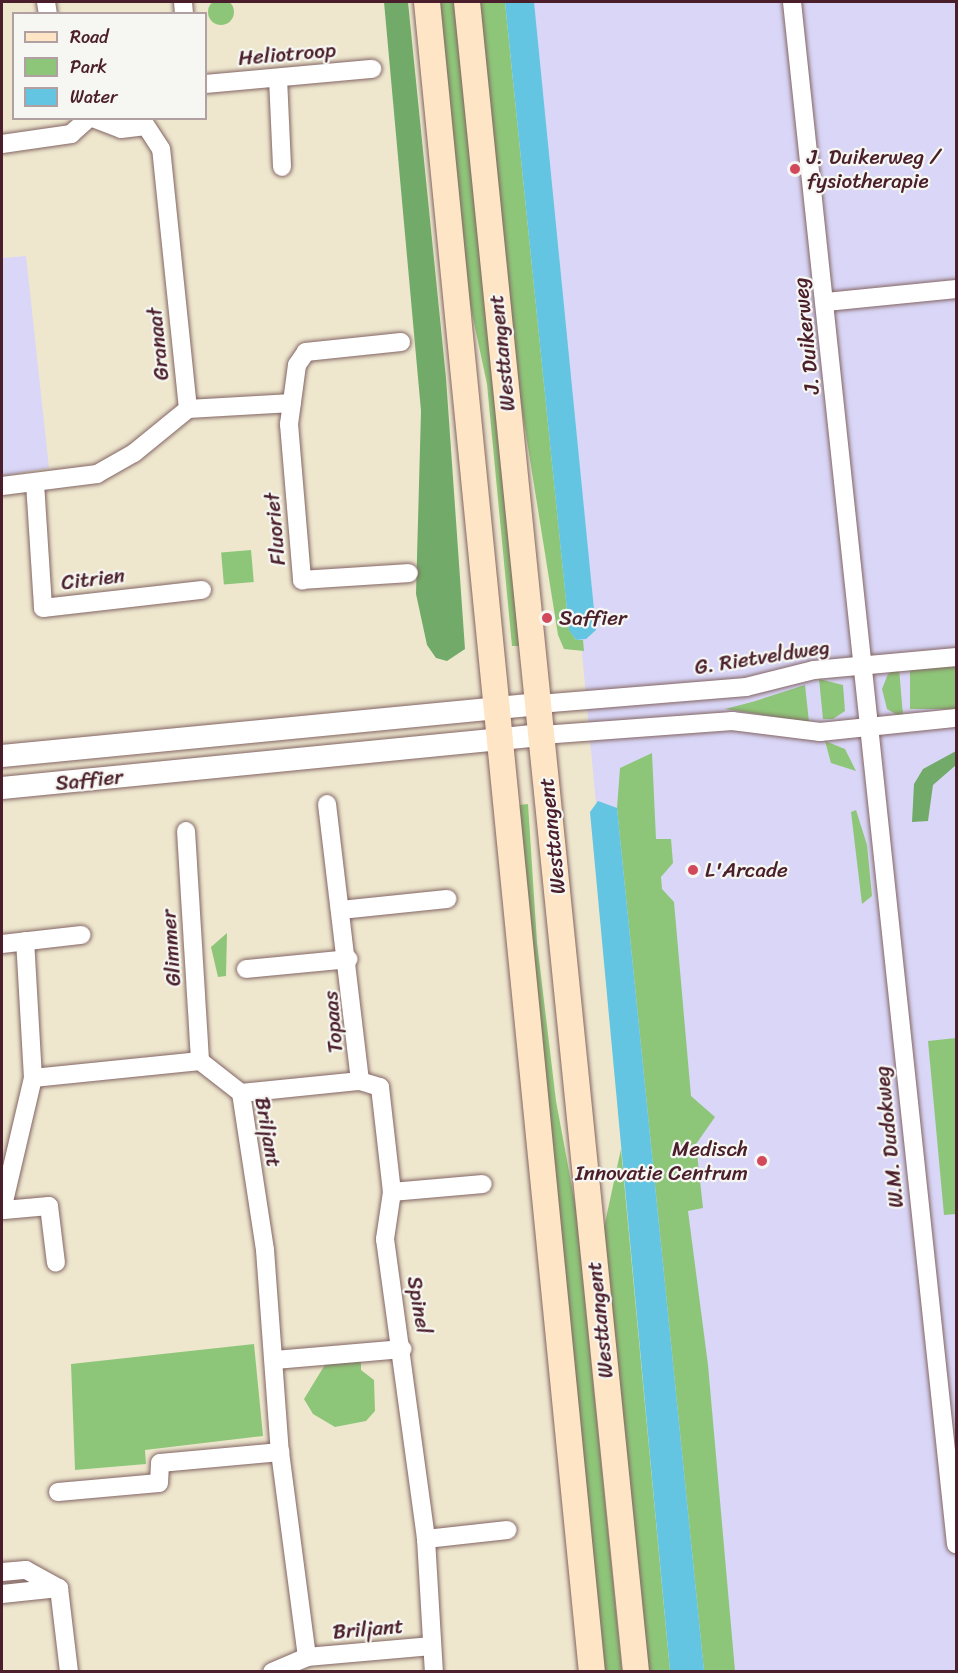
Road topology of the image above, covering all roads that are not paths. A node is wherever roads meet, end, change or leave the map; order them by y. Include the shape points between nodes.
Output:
1 (427, 2) edge
2 (467, 2) edge
3 (792, 2) edge
4 (372, 69) dead end
5 (278, 78) junction
6 (207, 84) edge
7 (88, 120) edge
8 (96, 120) edge
9 (148, 122) edge
10 (2, 144) edge
11 (282, 166) dead end
12 (957, 289) edge
13 (826, 302) junction
14 (400, 342) dead end
15 (292, 403) junction
16 (188, 409) junction
17 (35, 483) junction
18 (2, 486) edge
19 (409, 573) dead end
20 (202, 590) dead end
21 (957, 657) edge
22 (862, 666) junction
23 (539, 704) junction
24 (497, 707) junction
25 (957, 718) edge
26 (869, 726) junction
27 (542, 735) junction
28 (500, 740) junction
29 (2, 756) edge
30 (2, 788) edge
31 (327, 804) dead end
32 (186, 831) dead end
33 (447, 899) dead end
34 (340, 910) junction
35 (81, 935) dead end
36 (24, 941) junction
37 (2, 944) edge
38 (350, 959) junction
39 (246, 969) dead end
40 (200, 1061) junction
41 (33, 1077) junction
42 (360, 1081) junction
43 (241, 1093) junction
44 (483, 1184) dead end
45 (392, 1192) junction
46 (3, 1210) edge
47 (56, 1263) dead end
48 (403, 1349) junction
49 (275, 1359) junction
50 (280, 1452) junction
51 (58, 1492) dead end
52 (508, 1530) dead end
53 (426, 1539) junction
54 (957, 1544) edge
55 (2, 1572) edge
56 (59, 1588) junction
57 (2, 1594) edge
58 (432, 1646) junction
59 (307, 1657) junction
60 (69, 1671) edge
61 (272, 1671) edge
62 (434, 1671) edge
63 (592, 1671) edge
64 (636, 1671) edge

1 - 24 main road, Westtangent
2 - 23 main road, Westtangent
3 - 13 street, J. Duikerweg
4 - 5 street, Heliotroop
5 - 6 street, Heliotroop
5 - 11 street
7 - 10 street, Granaat via 71,134
8 - 9 street, Granaat via 121,129
9 - 16 street, Granaat via 161,149
12 - 13 street
13 - 22 street, J. Duikerweg
14 - 15 street, Fluoriet via 306,352 297,365
15 - 16 street
15 - 19 street, Fluoriet via 302,580
16 - 17 street via 114,467 97,474
17 - 18 street
17 - 20 street, Citrien via 43,608
21 - 22 street, G. Rietveldweg
22 - 23 street, G. Rietveldweg via 746,687
22 - 26 street, J. Duikerweg
23 - 24 street, Saffier
23 - 27 main road, Westtangent
24 - 28 main road, Westtangent
24 - 29 street, Saffier
25 - 26 street
26 - 27 street via 820,732 732,721
26 - 54 street, W.M. Dudokweg
27 - 28 street, Saffier
27 - 64 main road, Westtangent
28 - 30 street, Saffier
28 - 63 main road, Westtangent
31 - 34 street, Topaas
32 - 40 street, Glimmer
33 - 34 street
34 - 38 street, Topaas
35 - 36 street
36 - 37 street
36 - 41 street
38 - 39 street, Topaas
38 - 42 street, Topaas
40 - 41 street
40 - 43 street, Briljant
41 - 46 street
42 - 43 street
42 - 45 street, Spinel via 380,1086
43 - 49 street, Briljant
44 - 45 street
45 - 48 street, Spinel via 385,1239
46 - 47 street via 49,1206
48 - 49 street
48 - 53 street, Spinel
49 - 50 street, Briljant
50 - 51 street via 160,1463 159,1483
50 - 59 street, Briljant
52 - 53 street
53 - 58 street, Spinel
55 - 56 street via 26,1570
56 - 57 street
56 - 60 street
58 - 59 street, Briljant
58 - 62 street, Spinel
59 - 61 street, Briljant

